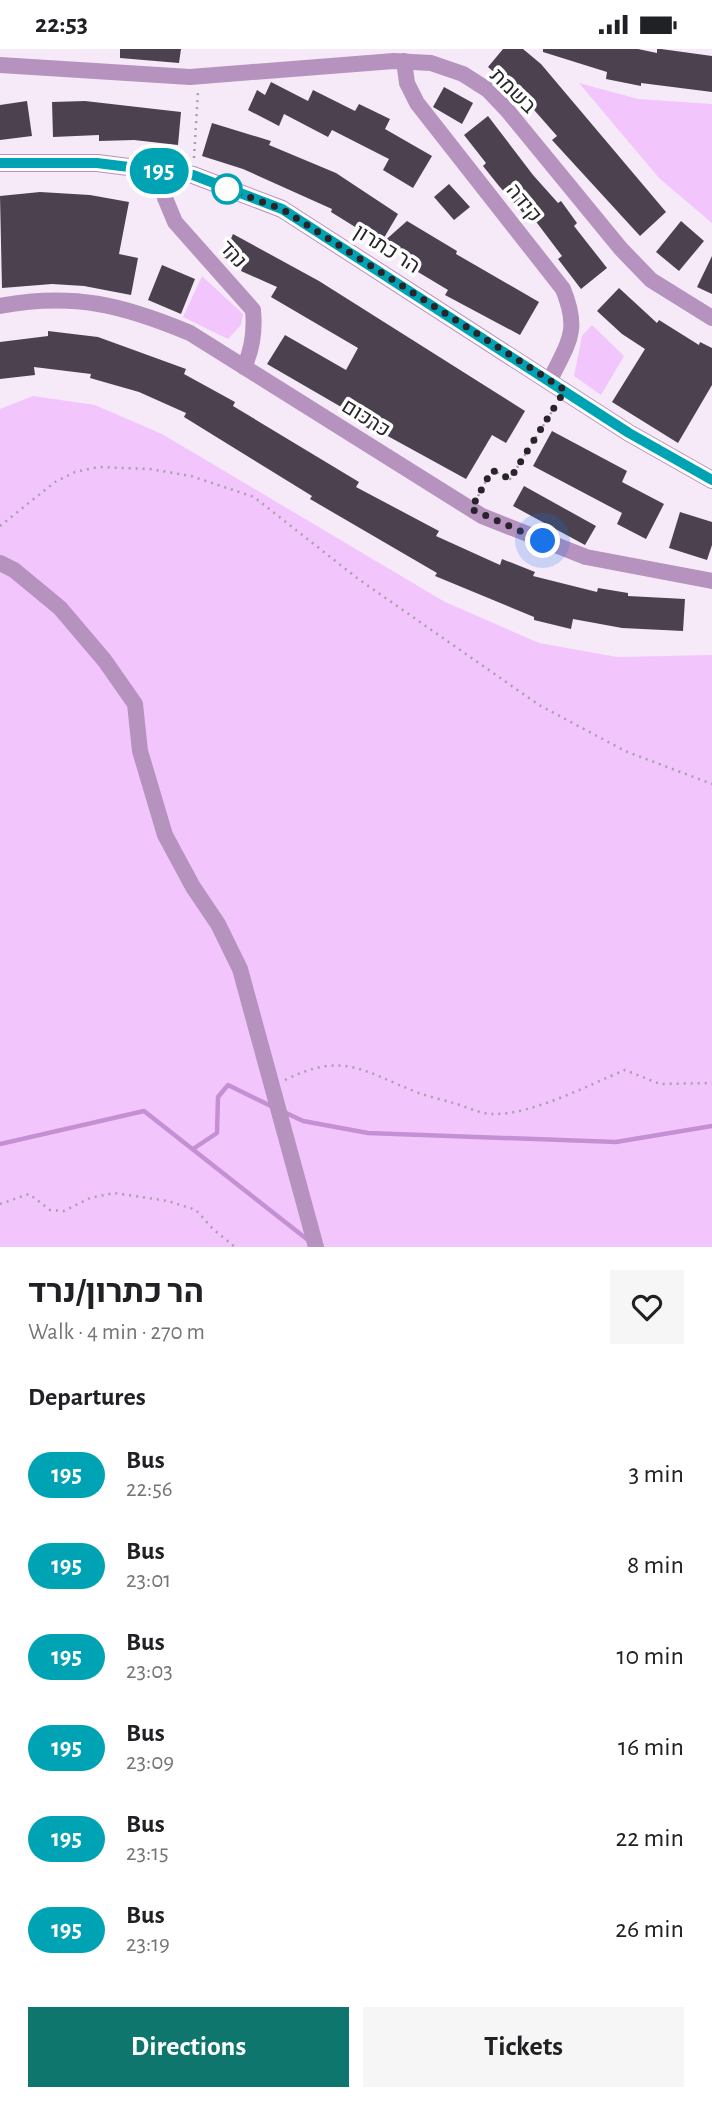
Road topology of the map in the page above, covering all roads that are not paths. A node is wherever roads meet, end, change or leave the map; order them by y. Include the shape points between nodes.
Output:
1 (404, 61) junction
2 (0, 65) edge
3 (0, 163) edge
4 (167, 172) junction
5 (0, 306) edge
6 (712, 318) edge
7 (244, 367) junction
8 (558, 385) junction
9 (712, 480) edge
10 (0, 563) edge
11 (712, 581) edge
12 (316, 1247) edge

1 - 2 street, בשמת via 149,77
1 - 6 street, בשמת via 442,66 488,90 628,257 651,280
1 - 8 street, קידה via 407,83 417,103 563,289 573,314 573,331
3 - 4 street, הר כתרון via 97,163
4 - 7 street, נרד via 165,198 176,222 253,310 255,328
4 - 8 street, הר כתרון via 193,175 282,209
5 - 7 street, כרכום via 61,298 103,303 190,333
7 - 11 street, כרכום via 471,509 522,533 586,557
8 - 9 street, הר כתרון via 629,433
10 - 12 street via 60,608 106,661 135,704 140,751 165,835 240,969

